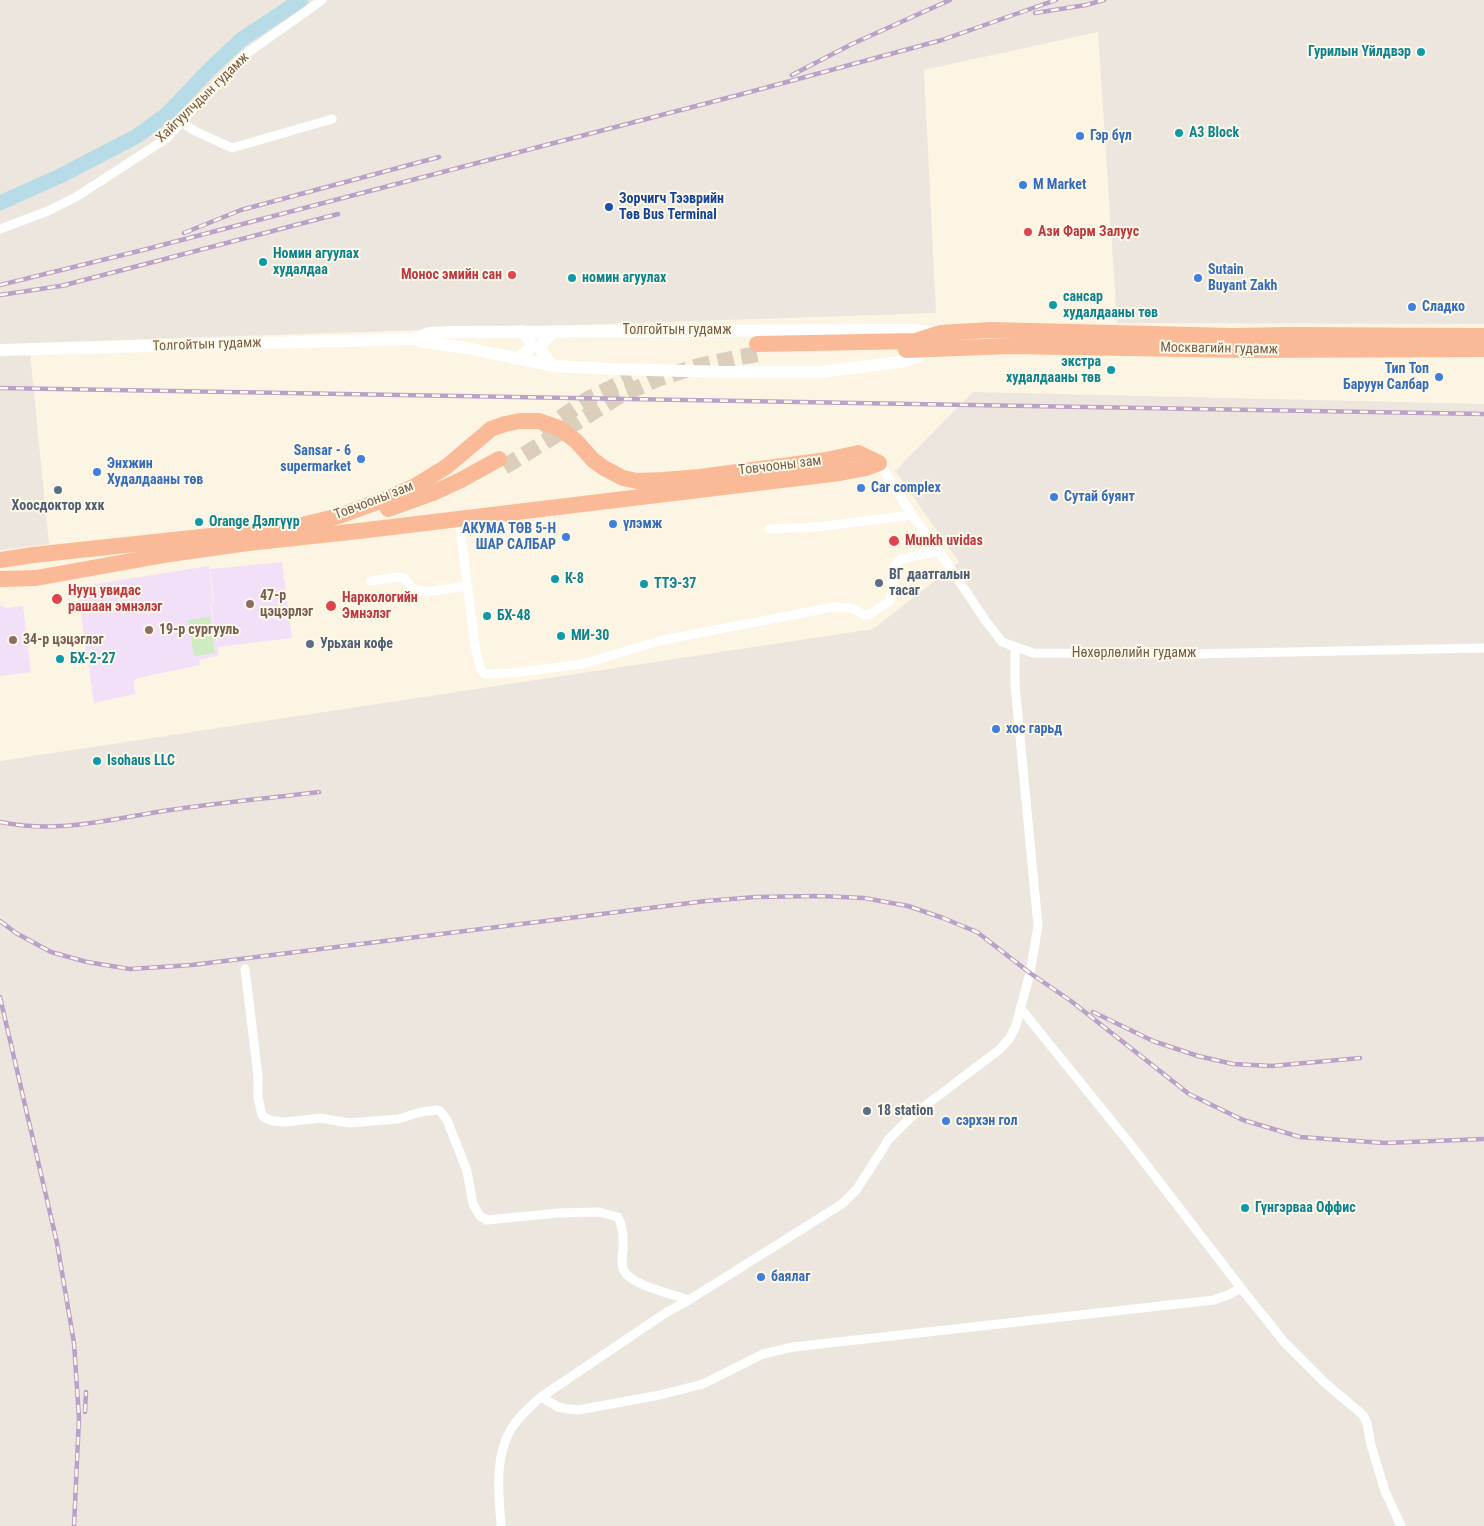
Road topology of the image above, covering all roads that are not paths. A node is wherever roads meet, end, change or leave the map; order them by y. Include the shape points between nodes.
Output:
1 (322, 0) edge
2 (332, 120) dead end
3 (181, 122) junction
4 (0, 229) edge
5 (555, 330) junction
6 (522, 331) junction
7 (940, 334) junction
8 (1484, 336) edge
9 (414, 339) junction
10 (1484, 349) edge
11 (0, 350) edge
12 (929, 350) junction
13 (516, 359) junction
14 (553, 366) junction
15 (879, 463) junction
16 (348, 513) junction
17 (912, 515) junction
18 (459, 519) junction
19 (769, 529) dead end
20 (366, 530) junction
21 (939, 550) junction
22 (0, 560) edge
23 (0, 579) edge
24 (371, 580) dead end
25 (467, 586) junction
26 (1015, 647) junction
27 (1484, 648) edge
28 (245, 969) dead end
29 (1021, 1009) junction
30 (1241, 1288) junction
31 (689, 1300) junction
32 (541, 1397) junction
33 (501, 1526) edge
34 (1401, 1526) edge

1 - 3 street, Хайгуулчдын гудамж via 244,56
2 - 3 street via 232,148 195,132
3 - 4 street, Хайгуулчдын гудамж via 167,138 76,196 48,212
5 - 6 main road, Толгойтын гудамж
5 - 7 main road, Толгойтын гудамж via 914,330
5 - 14 main road via 541,346 542,354
6 - 9 main road, Толгойтын гудамж via 449,332
6 - 13 main road via 531,346
7 - 8 highway, Москвагийн гудамж via 991,330 1233,336
7 - 12 highway, Москвагийн гудамж via 914,341 760,349
9 - 11 main road, Толгойтын гудамж
9 - 13 main road, Толгойтын гудамж
10 - 12 highway, Москвагийн гудамж via 1244,350 1010,346
12 - 14 main road, Толгойтын гудамж via 906,361 820,372
13 - 14 main road, Толгойтын гудамж
15 - 16 highway, Товчооны зам via 858,453 700,477 636,481 616,476 604,468 559,428 539,421 520,421 491,429 446,466 415,486
15 - 17 street, Нөхөрлөлийн гудамж
15 - 18 highway, Товчооны зам via 840,473
16 - 20 highway via 374,514 501,463 450,497 375,522
16 - 22 highway, Товчооны зам via 294,527
17 - 19 street via 817,527
17 - 21 street, Нөхөрлөлийн гудамж
18 - 20 highway, Товчооны зам
18 - 25 street
20 - 23 highway, Товчооны зам via 170,554 36,578
21 - 25 street via 901,558 893,568 890,601 870,614 834,607 663,640 582,664 512,674 485,674 481,670
21 - 26 street, Нөхөрлөлийн гудамж via 1002,642
24 - 25 street via 404,578 414,589 426,592
26 - 27 street, Нөхөрлөлийн гудамж via 1033,652 1164,654
26 - 29 street via 1015,685 1038,926
28 - 31 street via 258,1098 265,1118 286,1122 320,1118 349,1123 398,1119 436,1110 447,1120 466,1171 473,1204 480,1216 487,1220 558,1213 599,1212 618,1216 624,1239 622,1264 626,1273 634,1280
29 - 30 street
29 - 31 street via 1010,1038 999,1050 913,1116 889,1139 857,1189 842,1204
30 - 32 street via 1214,1300 793,1346 764,1354 703,1384 589,1409 568,1409
30 - 34 street via 1285,1343 1363,1415 1386,1491
31 - 32 street
32 - 33 street via 510,1430 502,1448 498,1488

